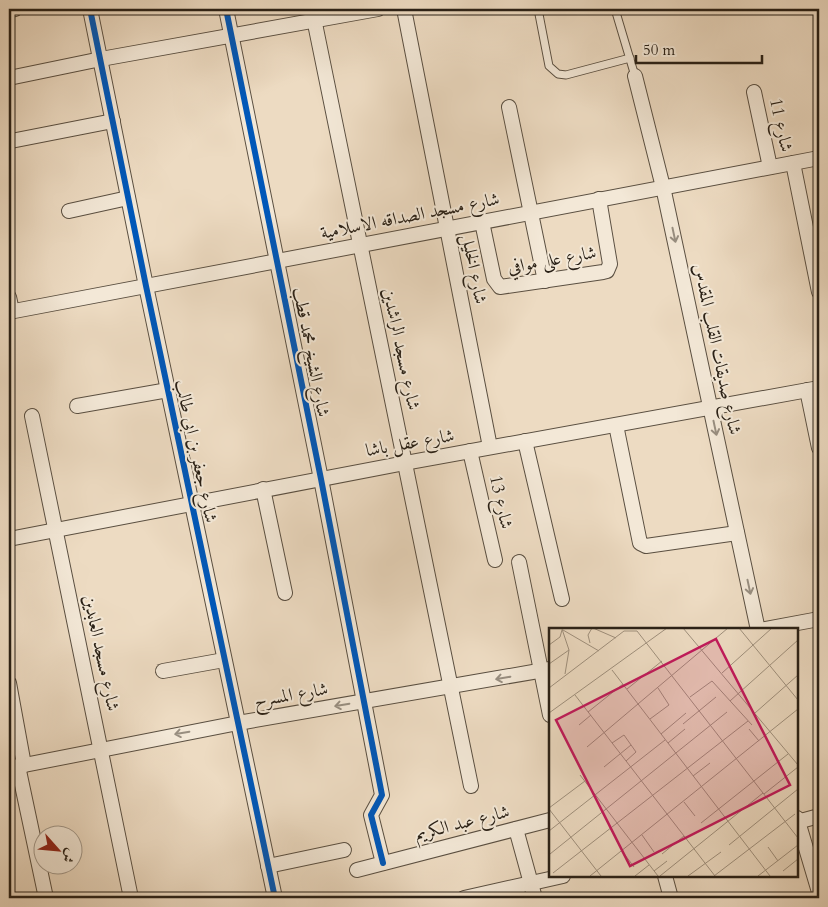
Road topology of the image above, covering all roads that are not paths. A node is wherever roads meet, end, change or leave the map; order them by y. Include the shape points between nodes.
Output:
1 (16, 9) edge
2 (90, 9) edge
3 (226, 9) edge
4 (378, 9) edge
5 (404, 9) edge
6 (538, 9) edge
7 (614, 9) edge
8 (9, 10) edge
9 (313, 15) edge
10 (231, 35) junction
11 (100, 58) junction
12 (630, 58) junction
13 (636, 76) joint
14 (9, 78) edge
15 (754, 92) dead end
16 (508, 107) dead end
17 (113, 120) junction
18 (11, 142) edge
19 (819, 158) edge
20 (793, 163) junction
21 (770, 167) junction
22 (664, 187) junction
23 (128, 198) junction
24 (599, 200) junction
25 (69, 211) dead end
26 (531, 212) junction
27 (482, 222) junction
28 (447, 228) junction
29 (360, 245) junction
30 (277, 261) junction
31 (545, 281) junction
32 (146, 286) junction
33 (819, 292) edge
34 (9, 297) edge
35 (10, 311) edge
36 (813, 389) edge
37 (168, 390) junction
38 (77, 406) dead end
39 (710, 407) junction
40 (32, 416) dead end
41 (616, 425) junction
42 (525, 441) junction
43 (490, 447) junction
44 (819, 448) edge
45 (470, 451) junction
46 (405, 463) junction
47 (321, 478) junction
48 (263, 489) junction
49 (191, 503) junction
50 (56, 529) junction
51 (737, 533) junction
52 (9, 538) edge
53 (494, 560) dead end
54 (518, 562) dead end
55 (284, 593) dead end
56 (562, 599) dead end
57 (819, 619) edge
58 (759, 628) edge
59 (770, 628) edge
60 (224, 660) junction
61 (546, 669) edge
62 (163, 671) dead end
63 (9, 683) edge
64 (451, 687) junction
65 (365, 702) junction
66 (549, 704) edge
67 (238, 723) junction
68 (102, 748) junction
69 (17, 766) edge
70 (472, 786) dead end
71 (819, 816) edge
72 (549, 820) edge
73 (798, 820) edge
74 (798, 823) edge
75 (516, 829) junction
76 (344, 850) dead end
77 (383, 863) junction
78 (268, 866) junction
79 (357, 870) dead end
80 (558, 877) edge
81 (665, 877) edge
82 (531, 883) junction
83 (819, 892) edge
84 (46, 898) edge
85 (131, 898) edge
86 (275, 898) edge
87 (464, 898) edge
88 (535, 898) edge
89 (671, 898) edge

1 - 8 street
2 - 11 street, شارع جعفر بن ابى طالب
3 - 10 street, شارع الشيخ محمد قطب
4 - 9 street
5 - 28 street, شارع الخليل
6 - 12 lane via 549,66 558,74 566,75
7 - 12 lane
9 - 10 street
9 - 29 street, شارع مسجد الراشدين
10 - 11 street
10 - 30 street, شارع الشيخ محمد قطب
11 - 14 street
11 - 17 street, شارع جعفر بن ابى طالب
12 - 13 lane
13 - 22 street, شارع صديقات القلب المقدس
15 - 21 street, شارع 11
16 - 26 street
17 - 18 street
17 - 23 street, شارع جعفر بن ابى طالب
19 - 20 street, شارع مسجد الصداقه الاسلامية
20 - 21 street, شارع مسجد الصداقه الاسلامية
20 - 33 street
21 - 22 street, شارع مسجد الصداقه الاسلامية
22 - 24 street, شارع مسجد الصداقه الاسلامية
22 -> 39 street, شارع صديقات القلب المقدس
23 - 25 street
23 - 32 street, شارع جعفر بن ابى طالب
24 - 26 street, شارع مسجد الصداقه الاسلامية
24 - 31 street, شارع على موافي via 610,268 603,272
26 - 27 street, شارع مسجد الصداقه الاسلامية
26 - 31 street
27 - 28 street, شارع مسجد الصداقه الاسلامية
27 - 31 street, شارع على موافي via 496,284 505,288
28 - 29 street, شارع مسجد الصداقه الاسلامية
28 - 43 street, شارع الخليل
29 - 30 street, شارع مسجد الصداقه الاسلامية
29 - 46 street, شارع مسجد الراشدين
30 - 32 street, شارع مسجد الصداقه الاسلامية
30 - 47 street, شارع الشيخ محمد قطب
32 - 35 street, شارع مسجد الصداقه الاسلامية
32 - 37 street, شارع جعفر بن ابى طالب
34 - 35 street
36 - 39 street, شارع عقل باشا
36 - 44 street
37 - 38 street
37 - 49 street, شارع جعفر بن ابى طالب
39 - 41 street, شارع عقل باشا
39 -> 51 street, شارع صديقات القلب المقدس
40 - 50 street, شارع مسجد العابدين
41 - 42 street, شارع عقل باشا
41 - 51 street via 640,543 646,546
42 - 43 street, شارع عقل باشا
42 - 56 street
43 - 45 street, شارع عقل باشا
45 - 46 street, شارع عقل باشا
45 - 53 street, شارع 13
46 - 47 street, شارع عقل باشا
46 - 64 street, شارع مسجد الراشدين
47 - 48 street, شارع عقل باشا
47 - 65 street, شارع الشيخ محمد قطب
48 - 49 street, شارع عقل باشا
48 - 55 street
49 - 50 street, شارع عقل باشا
49 - 60 street, شارع جعفر بن ابى طالب
50 - 52 street, شارع عقل باشا
50 - 68 street, شارع مسجد العابدين
51 -> 58 street, شارع صديقات القلب المقدس
54 - 61 street
57 - 59 street
60 - 62 street
60 - 67 street, شارع جعفر بن ابى طالب
61 -> 64 street, شارع المسرح
61 - 66 street
63 - 69 street
64 - 65 street, شارع المسرح
64 - 70 street, شارع مسجد الراشدين
65 -> 67 street, شارع المسرح
65 - 77 street via 382,795 371,815
67 -> 68 street, شارع المسرح
67 - 78 street, شارع جعفر بن ابى طالب
68 - 69 street, شارع المسرح
68 - 85 street, شارع مسجد العابدين
69 - 84 street
71 - 73 street
72 - 75 street, شارع عبد الكريم
74 - 83 street
75 - 77 street, شارع عبد الكريم
75 - 82 street
76 - 78 street
77 - 79 street, شارع عبد الكريم
78 - 86 street, شارع جعفر بن ابى طالب
80 - 82 street
81 - 89 street
82 - 87 street
82 - 88 street

